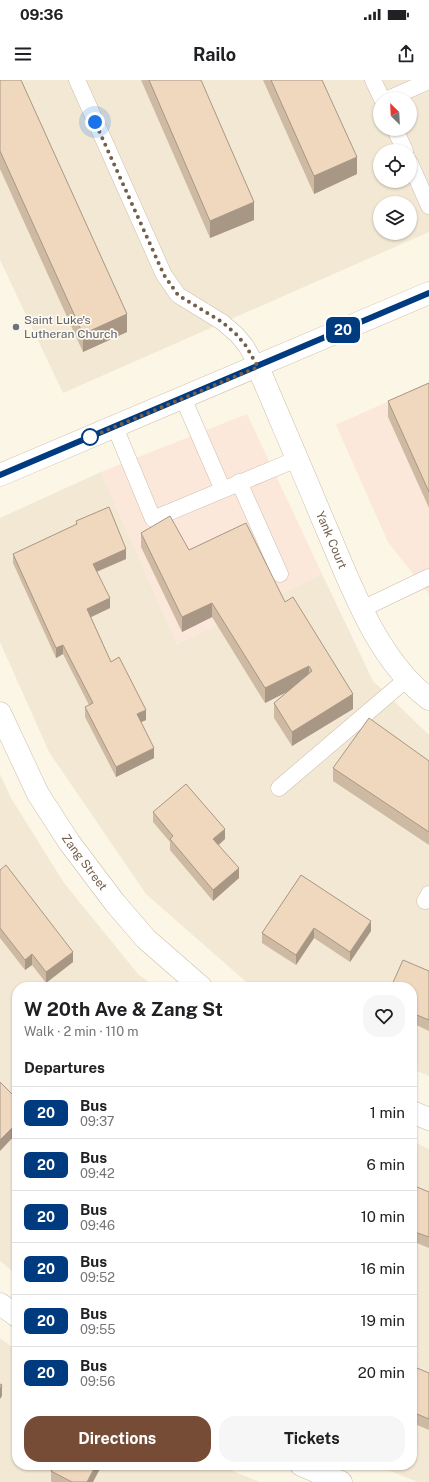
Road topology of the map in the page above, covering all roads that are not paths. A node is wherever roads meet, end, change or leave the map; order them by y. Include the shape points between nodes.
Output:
1 (77, 80) edge
2 (373, 80) edge
3 (429, 81) edge
4 (379, 92) edge
5 (404, 92) edge
6 (417, 179) edge
7 (429, 206) edge
8 (429, 293) edge
9 (258, 367) junction
10 (183, 398) junction
11 (115, 427) junction
12 (297, 459) junction
13 (0, 475) edge
14 (239, 482) junction
15 (223, 490) junction
16 (280, 574) dead end
17 (429, 577) edge
18 (362, 609) junction
19 (408, 678) junction
20 (429, 699) edge
21 (0, 713) edge
22 (279, 788) dead end
23 (195, 982) edge
24 (417, 1114) edge
25 (429, 1119) edge
26 (0, 1304) edge
27 (12, 1312) edge
28 (313, 1470) edge
29 (341, 1482) edge

1 - 9 lane via 164,275 178,295 222,322 237,335
2 - 4 lane
3 - 5 lane
6 - 7 lane
8 - 9 street
9 - 10 street
9 - 12 street, Yank Court
10 - 11 street
10 - 15 lane
11 - 13 street
11 - 15 lane via 153,518
12 - 14 lane
12 - 18 street, Yank Court
14 - 15 lane
14 - 16 lane
17 - 18 lane
18 - 19 street, Yank Court via 388,656
19 - 20 street, Yank Court
19 - 22 lane
21 - 23 street, Zang Street via 38,794 69,842 146,939
24 - 25 street
26 - 27 street
28 - 29 street

